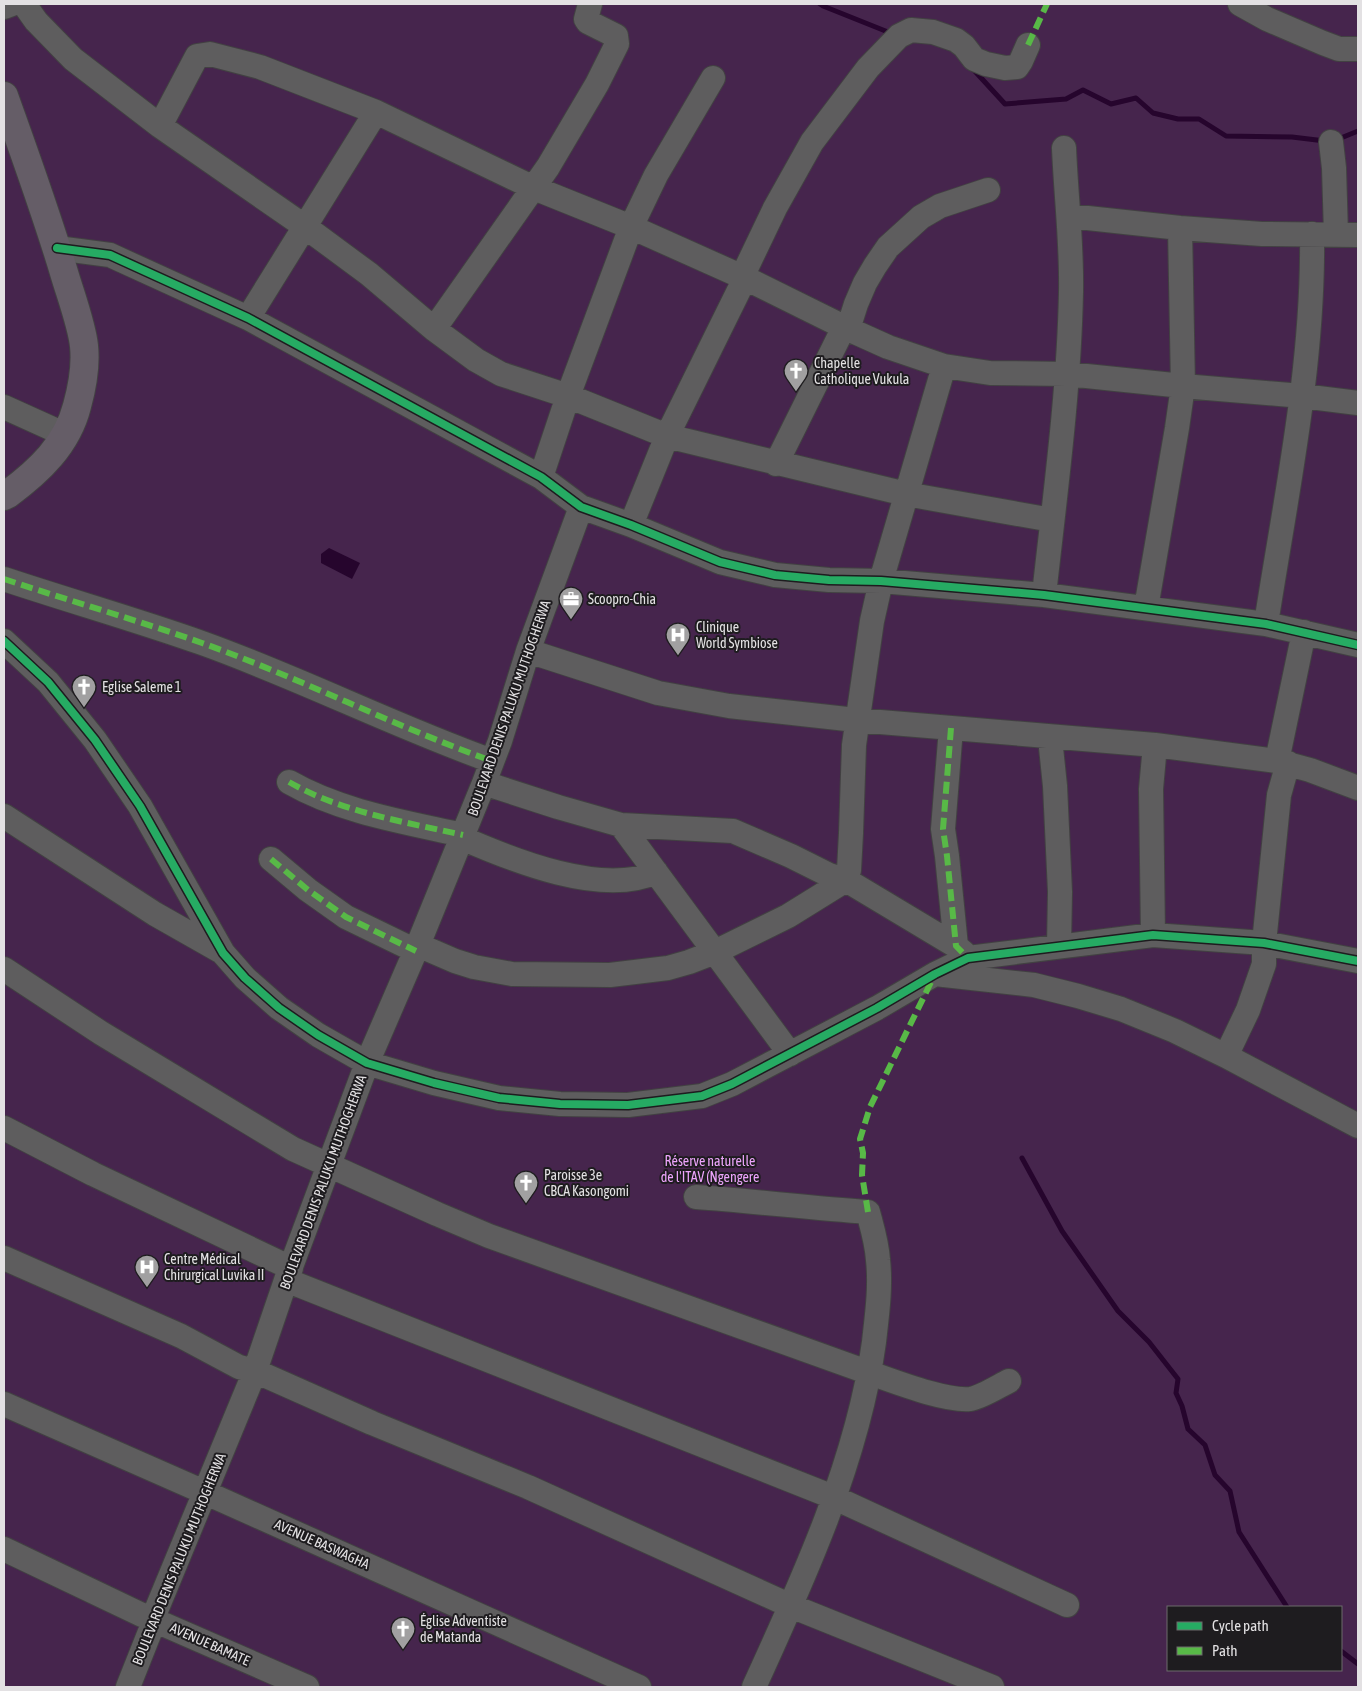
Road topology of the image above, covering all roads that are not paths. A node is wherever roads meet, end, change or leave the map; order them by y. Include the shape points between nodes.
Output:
1 (12, 4) edge
2 (24, 4) edge
3 (590, 4) edge
4 (1240, 4) edge
5 (4, 7) edge
6 (1028, 45) dead end
7 (1358, 49) edge
8 (713, 78) dead end
9 (4, 96) edge
10 (376, 112) junction
11 (160, 126) junction
12 (1331, 142) dead end
13 (1064, 148) dead end
14 (534, 188) junction
15 (988, 190) dead end
16 (1069, 216) junction
17 (304, 226) junction
18 (631, 226) junction
19 (1180, 228) junction
20 (1312, 234) junction
21 (1347, 235) edge
22 (57, 248) junction
23 (744, 278) junction
24 (248, 318) junction
25 (846, 328) junction
26 (434, 329) junction
27 (944, 366) junction
28 (1067, 374) junction
29 (1183, 386) junction
30 (568, 396) junction
31 (1302, 396) junction
32 (1358, 403) edge
33 (4, 408) edge
34 (66, 435) junction
35 (667, 436) junction
36 (776, 464) junction
37 (541, 477) junction
38 (906, 494) junction
39 (4, 496) edge
40 (581, 507) junction
41 (1052, 520) junction
42 (631, 524) junction
43 (4, 580) edge
44 (881, 581) junction
45 (1044, 595) junction
46 (1146, 608) junction
47 (1266, 624) junction
48 (1304, 632) junction
49 (4, 642) edge
50 (1358, 645) edge
51 (528, 651) junction
52 (856, 720) junction
53 (951, 728) junction
54 (1050, 738) junction
55 (1155, 745) junction
56 (492, 761) junction
57 (1282, 762) junction
58 (289, 782) dead end
59 (484, 783) junction
60 (1358, 788) edge
61 (4, 816) edge
62 (621, 825) junction
63 (463, 837) junction
64 (272, 859) dead end
65 (656, 872) junction
66 (846, 880) junction
67 (1153, 935) junction
68 (1264, 943) junction
69 (1059, 946) junction
70 (417, 948) junction
71 (715, 952) junction
72 (962, 952) junction
73 (223, 953) junction
74 (1358, 961) edge
75 (4, 969) edge
76 (935, 974) junction
77 (790, 1054) junction
78 (1226, 1056) junction
79 (367, 1063) junction
80 (1358, 1126) edge
81 (4, 1128) edge
82 (329, 1167) junction
83 (696, 1197) dead end
84 (4, 1258) edge
85 (288, 1274) junction
86 (255, 1372) junction
87 (870, 1373) junction
88 (1009, 1381) dead end
89 (4, 1404) edge
90 (204, 1492) junction
91 (834, 1497) junction
92 (4, 1549) edge
93 (1068, 1605) dead end
94 (791, 1606) junction
95 (155, 1619) junction
96 (128, 1687) edge
97 (307, 1687) edge
98 (639, 1687) edge
99 (754, 1687) edge
100 (992, 1687) edge

1 - 5 street
2 - 11 street via 73,59
3 - 14 street via 588,22 616,36 618,44
4 - 7 street via 1266,19 1323,43
6 - 23 street via 1017,67 1005,68 974,59 956,40 933,32 911,30 899,36 868,68 812,142 775,208
8 - 18 street
9 - 22 highway
10 - 11 street via 260,67 210,54 197,56
10 - 14 street
10 - 17 street
11 - 17 street
12 - 21 street
13 - 16 street
14 - 18 street
14 - 26 street
15 - 25 street via 940,206 921,217 888,247 865,283
16 - 19 street
16 - 28 street via 1071,290
17 - 24 street
17 - 26 street via 369,274
18 - 23 street
18 - 30 street
19 - 20 street
19 - 29 street
20 - 21 street
20 - 31 street via 1307,358
22 - 24 street via 110,255
22 - 34 highway via 84,346 77,407
23 - 25 street
23 - 35 street
24 - 37 street
25 - 27 street via 888,347
25 - 36 street
26 - 30 street via 501,374
27 - 28 street via 990,373
27 - 38 street
28 - 29 street
28 - 41 street
29 - 31 street
29 - 46 street
30 - 35 street
30 - 37 street
31 - 32 street
31 - 47 street
33 - 34 street
34 - 39 highway via 34,475
35 - 36 street
35 - 42 street
36 - 38 street
37 - 40 street
38 - 41 street
38 - 44 street
40 - 42 street
40 - 51 street, BOULEVARD DENIS PALUKU MUTHOGHERWA
41 - 45 street
42 - 44 street via 720,562 775,575
43 - 56 street via 202,643
44 - 45 street
44 - 52 street
45 - 46 street
46 - 47 street
47 - 48 street
48 - 50 street
48 - 57 street
49 - 73 street via 48,682 95,740 140,806
51 - 52 street via 658,693 729,706
51 - 56 street, BOULEVARD DENIS PALUKU MUTHOGHERWA
52 - 53 street
52 - 66 street
53 - 54 street
53 - 72 street via 943,829
54 - 55 street
54 - 69 street via 1060,892
55 - 57 street
55 - 67 street via 1151,790
56 - 59 street, BOULEVARD DENIS PALUKU MUTHOGHERWA
57 - 60 street
57 - 68 street
58 - 63 street via 309,793 375,815
59 - 62 street
59 - 63 street, BOULEVARD DENIS PALUKU MUTHOGHERWA
61 - 73 street via 155,914
62 - 65 street
62 - 66 street via 733,831
63 - 65 street via 548,870 578,876 625,880
63 - 70 street, BOULEVARD DENIS PALUKU MUTHOGHERWA
64 - 70 street via 346,917
65 - 71 street
66 - 71 street via 805,907
66 - 72 street
67 - 68 street
67 - 69 street
68 - 74 street
68 - 78 street via 1264,964 1248,1010
69 - 72 street
70 - 71 street via 474,967 512,974 610,976 668,968
70 - 79 street, BOULEVARD DENIS PALUKU MUTHOGHERWA
71 - 77 street
72 - 76 street
73 - 79 street via 279,1008
75 - 82 street via 101,1033 284,1144
76 - 77 street
76 - 78 street via 1034,986 1078,996 1121,1009
77 - 79 street via 702,1096 628,1105 560,1104 499,1098
78 - 80 street
79 - 82 street, BOULEVARD DENIS PALUKU MUTHOGHERWA
81 - 85 street
82 - 85 street, BOULEVARD DENIS PALUKU MUTHOGHERWA
82 - 87 street via 489,1236
83 - 87 street via 868,1212 878,1260 878,1307
84 - 86 street
85 - 86 street, BOULEVARD DENIS PALUKU MUTHOGHERWA
85 - 91 street
86 - 90 street, BOULEVARD DENIS PALUKU MUTHOGHERWA
86 - 94 street via 528,1487
87 - 88 street via 922,1390 972,1399
87 - 91 street
89 - 90 street, AVENUE BASWAGHA
90 - 95 street, BOULEVARD DENIS PALUKU MUTHOGHERWA via 152,1618
90 - 98 street, AVENUE BASWAGHA
91 - 93 street
91 - 94 street
92 - 95 street, AVENUE BAMATE
94 - 99 street
94 - 100 street
95 - 96 street, BOULEVARD DENIS PALUKU MUTHOGHERWA
95 - 97 street, AVENUE BAMATE

